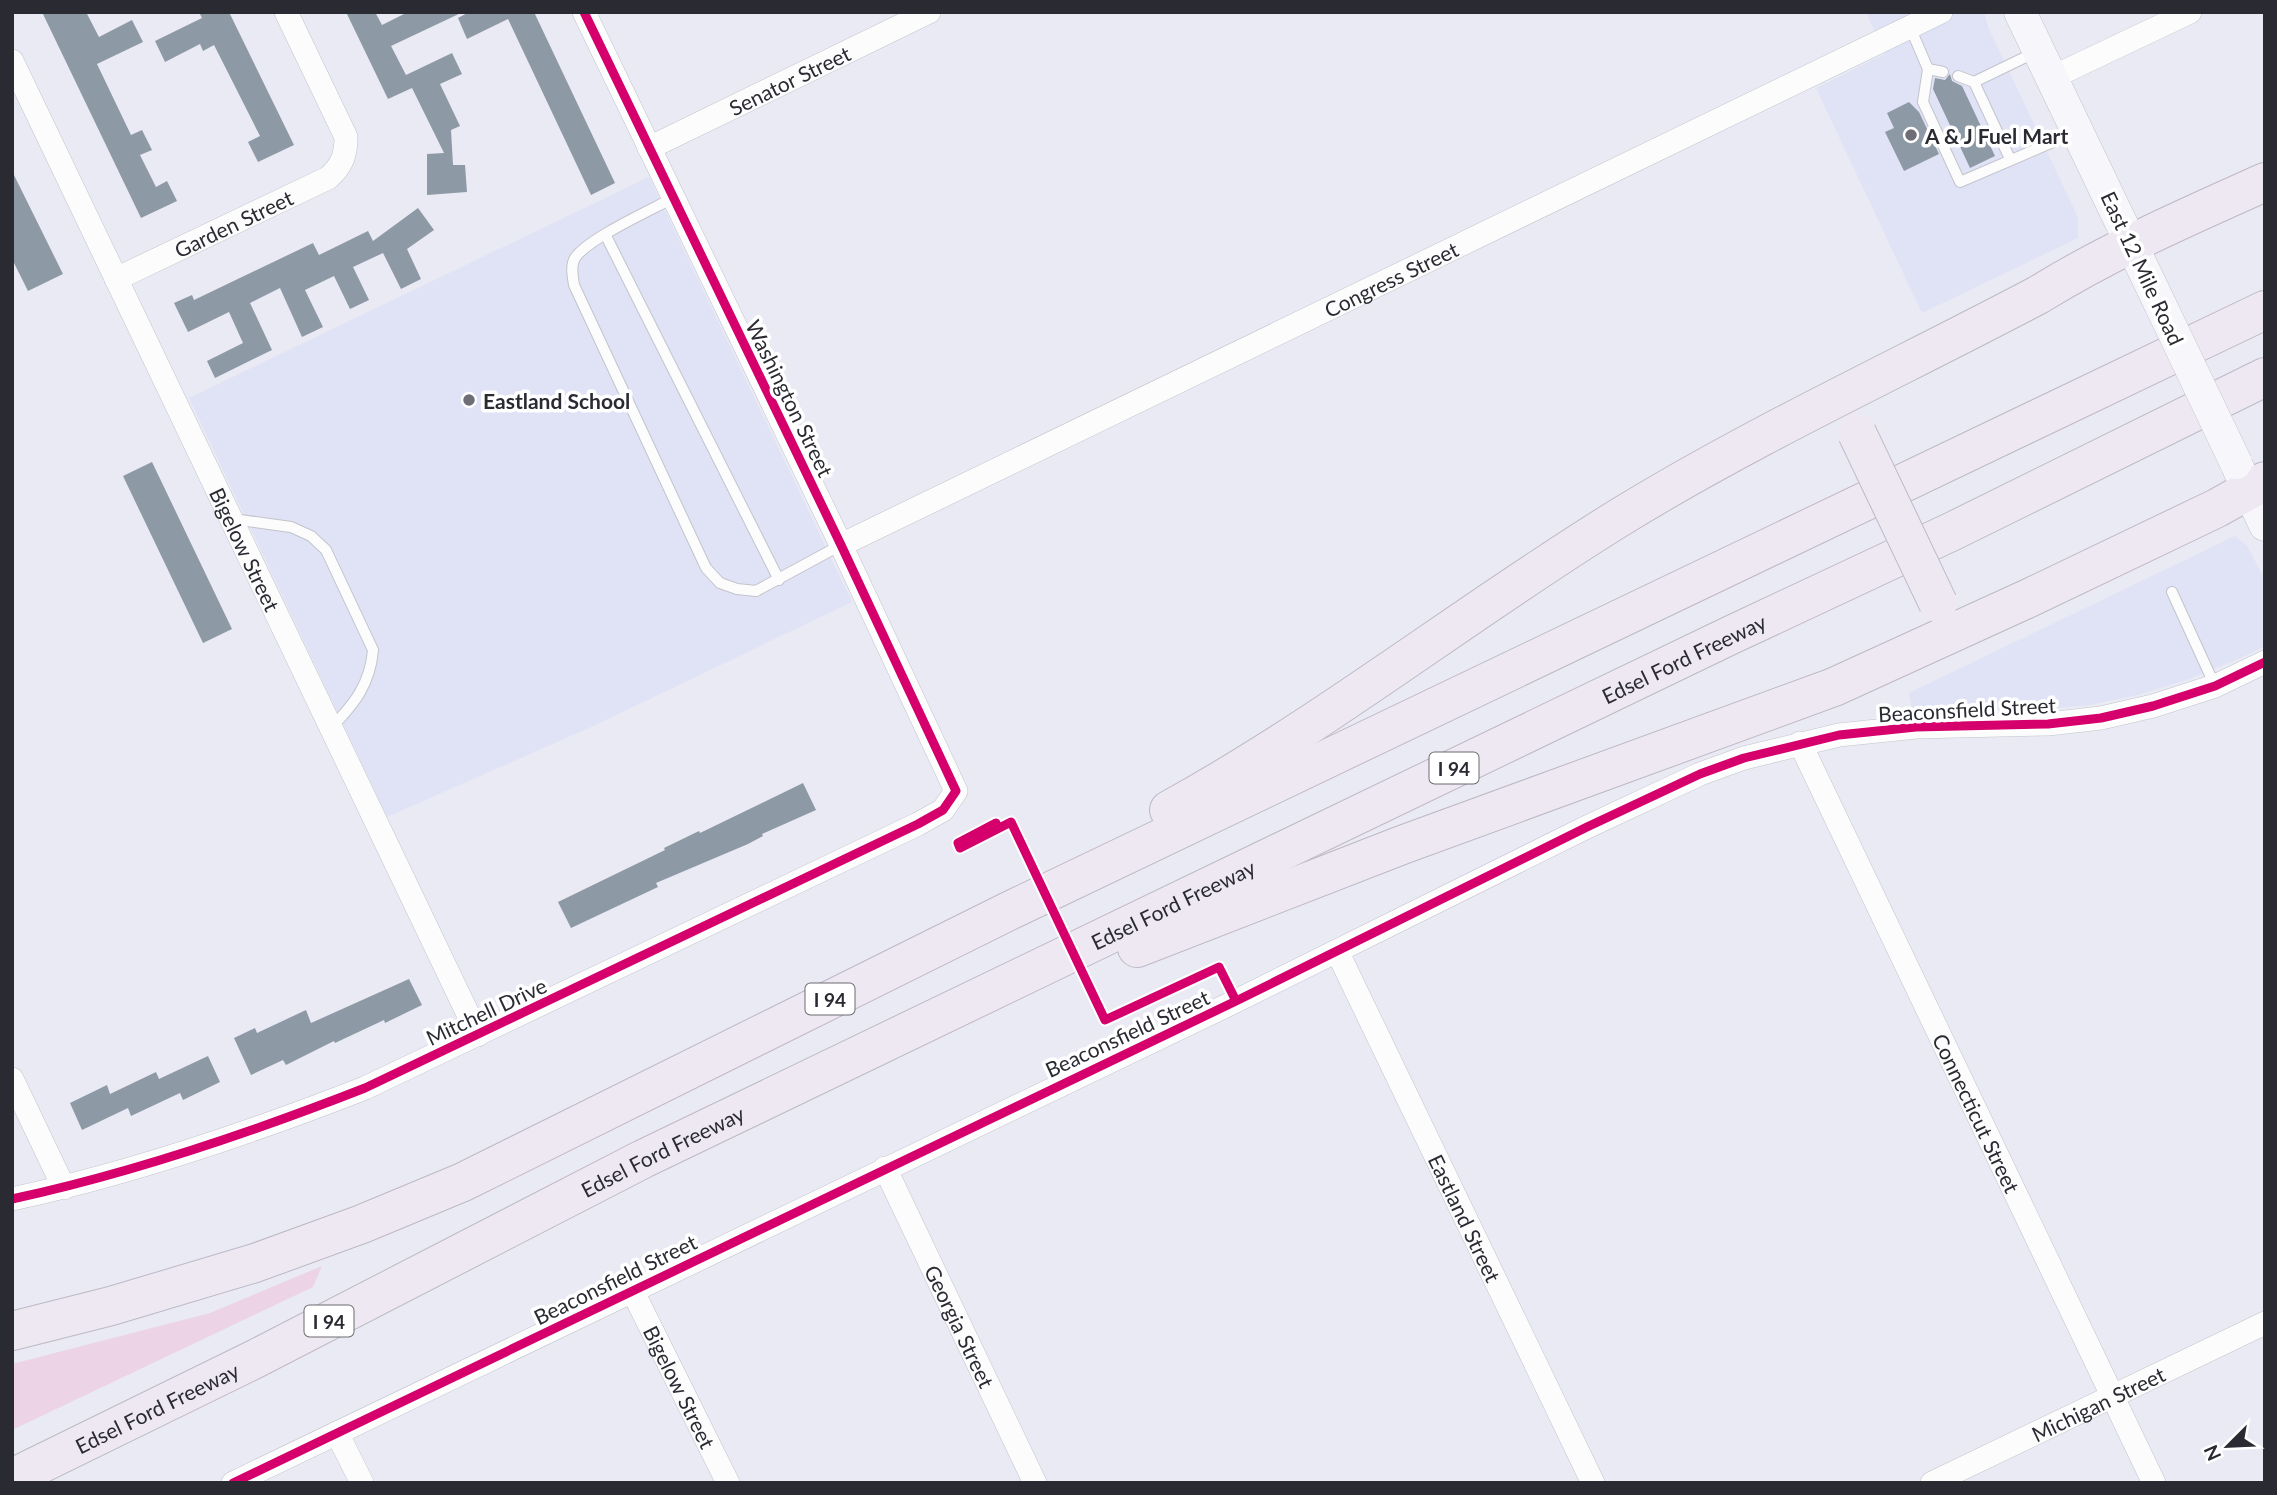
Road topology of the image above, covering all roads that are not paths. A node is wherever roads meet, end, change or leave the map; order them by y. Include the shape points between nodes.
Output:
1 (286, 12) edge
2 (584, 12) edge
3 (929, 12) edge
4 (1941, 12) edge
5 (2020, 12) edge
6 (2190, 12) edge
7 (1910, 27) junction
8 (12, 61) edge
9 (2045, 64) junction
10 (1928, 69) junction
11 (1943, 72) dead end
12 (1958, 76) dead end
13 (1973, 82) junction
14 (2077, 132) junction
15 (649, 148) junction
16 (2010, 159) junction
17 (2265, 182) edge
18 (673, 198) junction
19 (605, 234) junction
20 (2132, 242) junction
21 (116, 279) junction
22 (2265, 310) edge
23 (2265, 377) edge
24 (1860, 385) junction
25 (2250, 478) edge
26 (233, 519) junction
27 (2265, 525) edge
28 (841, 545) junction
29 (779, 580) junction
30 (2172, 592) dead end
31 (1974, 624) junction
32 (2265, 662) edge
33 (2214, 686) junction
34 (331, 728) junction
35 (1800, 743) junction
36 (952, 800) joint
37 (1011, 910) junction
38 (1337, 951) junction
39 (478, 1035) junction
40 (12, 1079) edge
41 (643, 1159) junction
42 (885, 1168) junction
43 (64, 1188) junction
44 (12, 1199) edge
45 (632, 1290) junction
46 (2265, 1323) edge
47 (12, 1331) edge
48 (2113, 1396) junction
49 (337, 1433) junction
50 (12, 1478) edge
51 (233, 1483) edge
52 (362, 1483) edge
53 (728, 1483) edge
54 (1035, 1483) edge
55 (1593, 1483) edge
56 (1932, 1483) edge
57 (2154, 1483) edge

1 - 21 street, Garden Street via 346,137 339,169
2 - 15 street, Washington Street
3 - 15 street, Senator Street
4 - 7 street, Congress Street
5 - 9 main road, East 12 Mile Road
6 - 9 street
7 - 10 lane
7 - 28 street, Congress Street
8 - 21 street, Bigelow Street
9 - 13 lane
9 - 14 main road, East 12 Mile Road
10 - 11 lane
10 - 16 lane via 1923,102 1960,181
12 - 13 lane
13 - 16 lane
14 - 16 lane
14 - 20 main road, East 12 Mile Road
15 - 18 street, Washington Street
17 - 20 highway
18 - 19 lane
18 - 28 street, Washington Street
19 - 29 lane
19 - 29 lane via 575,258 574,285 706,568 720,583 737,589 756,591
20 - 24 highway
20 - 25 main road, East 12 Mile Road, bridge
21 - 26 street, Bigelow Street
22 - 37 highway, I 94
23 - 41 highway, Edsel Ford Freeway / I 94
24 - 31 highway, bridge via 1852,408 1857,433 1938,603 1953,618
24 - 37 highway via 1621,516 1353,698 1088,854
25 - 27 main road, East 12 Mile Road
25 - 31 highway via 2217,508
26 - 34 street, Bigelow Street
26 - 34 lane via 291,527 311,536 326,550 344,587 373,650 372,663 357,700
28 - 29 lane
28 - 36 street, Washington Street via 951,775 956,791
30 - 33 lane
31 - 41 highway via 1797,702 1192,925 1116,956 850,1083
32 - 33 street, Beaconsfield Street
33 - 35 street, Beaconsfield Street via 2101,718 1906,728
34 - 39 street, Bigelow Street
35 - 38 street, Beaconsfield Street via 1700,774
35 - 48 street, Connecticut Street
36 - 39 street, Mitchell Drive via 918,824
37 - 47 highway, I 94 via 463,1182 255,1263
38 - 42 street, Beaconsfield Street
38 - 55 street, Eastland Street
39 - 43 street, Mitchell Drive via 365,1088 275,1123
40 - 43 street
41 - 50 highway, Edsel Ford Freeway / I 94
42 - 45 street, Beaconsfield Street
42 - 54 street, Georgia Street
43 - 44 street, Mitchell Drive
45 - 49 street, Beaconsfield Street
45 - 53 street, Bigelow Street
46 - 48 street, Michigan Street
48 - 56 street, Michigan Street
48 - 57 street, Connecticut Street
49 - 51 street, Beaconsfield Street
49 - 52 street

